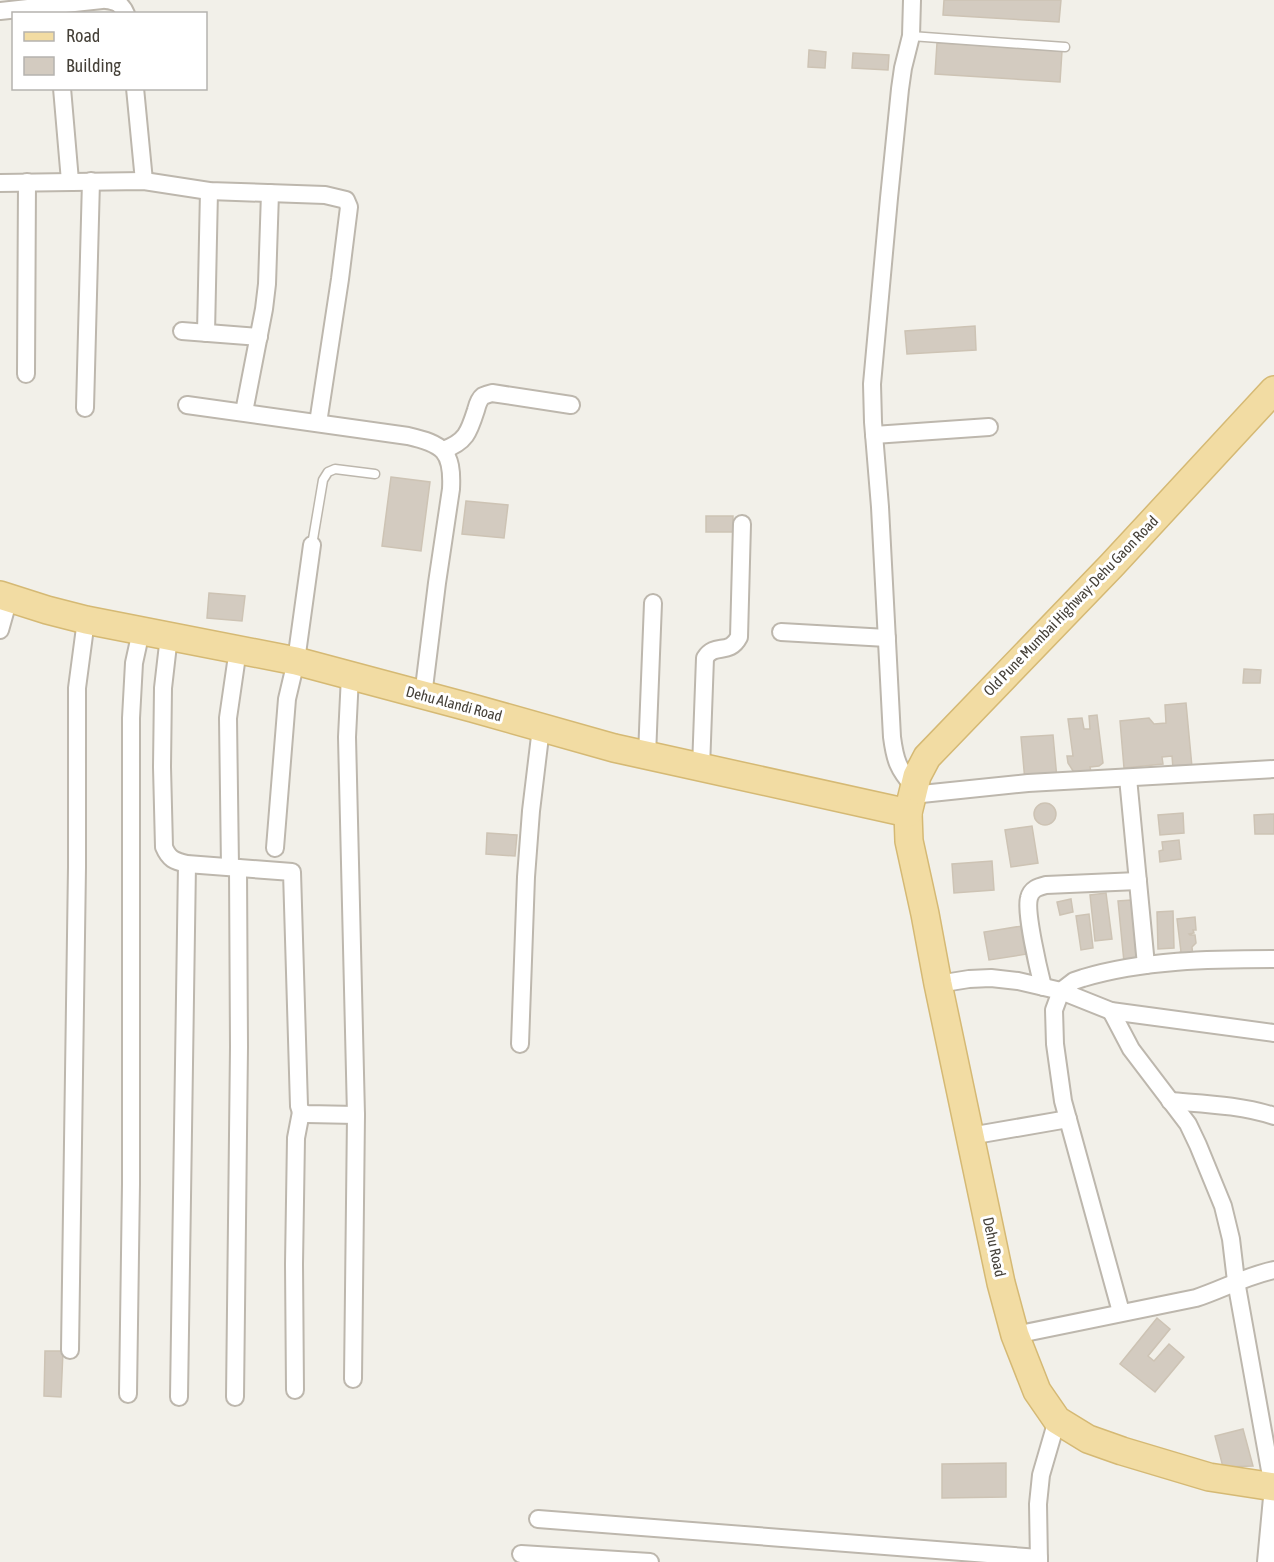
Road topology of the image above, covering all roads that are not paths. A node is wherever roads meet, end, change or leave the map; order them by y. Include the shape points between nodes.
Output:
1 (104, 0) edge
2 (912, 0) edge
3 (55, 6) edge
4 (0, 11) edge
5 (125, 12) edge
6 (911, 36) junction
7 (1065, 47) dead end
8 (62, 90) edge
9 (135, 90) edge
10 (70, 181) junction
11 (91, 181) junction
12 (144, 181) junction
13 (27, 182) junction
14 (0, 183) edge
15 (209, 191) junction
16 (270, 193) junction
17 (182, 331) dead end
18 (206, 333) junction
19 (259, 337) junction
20 (26, 374) dead end
21 (1274, 390) edge
22 (187, 405) dead end
23 (571, 405) dead end
24 (85, 408) dead end
25 (244, 412) junction
26 (318, 423) junction
27 (989, 427) dead end
28 (874, 435) junction
29 (443, 450) junction
30 (375, 474) dead end
31 (742, 524) dead end
32 (312, 546) joint
33 (4, 596) edge
34 (653, 603) dead end
35 (86, 620) junction
36 (0, 630) edge
37 (141, 631) junction
38 (782, 632) dead end
39 (169, 636) junction
40 (887, 638) junction
41 (238, 650) junction
42 (296, 662) junction
43 (350, 676) junction
44 (423, 696) junction
45 (541, 728) junction
46 (647, 756) junction
47 (701, 768) junction
48 (1274, 769) edge
49 (1128, 778) junction
50 (911, 798) junction
51 (909, 841) joint
52 (275, 848) dead end
53 (187, 864) junction
54 (234, 868) junction
55 (1138, 881) junction
56 (1274, 959) edge
57 (1146, 965) junction
58 (938, 984) junction
59 (1043, 987) junction
60 (1061, 991) junction
61 (1111, 1011) junction
62 (1274, 1033) edge
63 (520, 1044) dead end
64 (1170, 1101) junction
65 (301, 1112) junction
66 (356, 1115) junction
67 (1274, 1116) edge
68 (1068, 1119) junction
69 (970, 1136) junction
70 (1274, 1270) edge
71 (1236, 1281) junction
72 (1121, 1312) junction
73 (1015, 1335) junction
74 (70, 1350) dead end
75 (353, 1379) dead end
76 (295, 1390) dead end
77 (128, 1394) dead end
78 (179, 1397) dead end
79 (235, 1397) dead end
80 (1057, 1420) junction
81 (1273, 1487) edge
82 (538, 1519) dead end
83 (521, 1554) dead end
84 (1039, 1560) edge
85 (650, 1562) edge
86 (1266, 1562) edge

1 - 3 street
1 - 5 street via 116,2
2 - 6 street
3 - 4 street
6 - 7 lane
6 - 28 street via 903,68 889,198 873,384
8 - 10 street
9 - 12 street
10 - 11 street
10 - 13 street
11 - 12 street
11 - 24 street
12 - 15 street
13 - 14 street
13 - 20 street
15 - 16 street
15 - 18 street
16 - 19 street via 267,284
16 - 26 street via 326,195 345,200 349,207
17 - 18 street
18 - 19 street
19 - 25 street
21 - 50 main road, Old Pune Mumbai Highway-Dehu Gaon Road via 927,757
22 - 25 street
23 - 29 street via 492,393 483,396 465,437
25 - 26 street
26 - 29 street via 408,436 433,442
27 - 28 street
28 - 40 street
29 - 44 street via 452,476 451,489
30 - 32 lane via 328,472 322,480
31 - 47 street via 739,637 730,648 717,649 705,658
32 - 42 street
33 - 35 main road, Dehu Alandi Road
33 - 36 street
34 - 46 street
35 - 37 main road, Dehu Alandi Road
35 - 74 street via 77,688
37 - 39 main road, Dehu Alandi Road
37 - 77 street via 134,663 131,718
38 - 40 street
39 - 41 main road, Dehu Alandi Road
39 - 53 street via 163,688 162,837 167,855
40 - 50 street via 894,752
41 - 42 main road, Dehu Alandi Road
41 - 54 street via 228,718
42 - 43 main road, Dehu Alandi Road
42 - 52 street via 287,699
43 - 44 main road, Dehu Alandi Road
43 - 66 street via 347,747
44 - 45 main road, Dehu Alandi Road
45 - 46 main road, Dehu Alandi Road
45 - 63 street via 526,877
46 - 47 main road, Dehu Alandi Road
47 - 50 main road, Dehu Alandi Road
48 - 49 street
49 - 50 street via 1028,783
49 - 55 street
50 - 51 main road, Old Pune Mumbai Highway-Dehu Gaon Road
51 - 58 main road, Dehu Road
53 - 54 street
53 - 78 street
54 - 65 street via 292,872
54 - 79 street via 239,1047
55 - 57 street
55 - 59 street via 1046,885 1034,889 1028,909
56 - 57 street
57 - 60 street via 1083,978
58 - 59 street via 991,978
58 - 69 main road, Dehu Road
59 - 60 street
60 - 61 street
60 - 68 street via 1054,1010 1055,1044
61 - 62 street
61 - 64 street via 1131,1049
64 - 67 street via 1237,1107
64 - 71 street via 1188,1124 1223,1206
65 - 66 street
65 - 76 street via 296,1138
66 - 75 street
68 - 69 street
68 - 72 street
69 - 73 main road, Dehu Road
70 - 71 street
71 - 72 street via 1196,1298
71 - 81 street
72 - 73 street
73 - 80 main road, Dehu Road via 1037,1391
80 - 81 main road, Dehu Road via 1088,1439 1132,1454 1209,1477
80 - 84 street via 1041,1475
81 - 86 street
82 - 84 street
83 - 85 street

